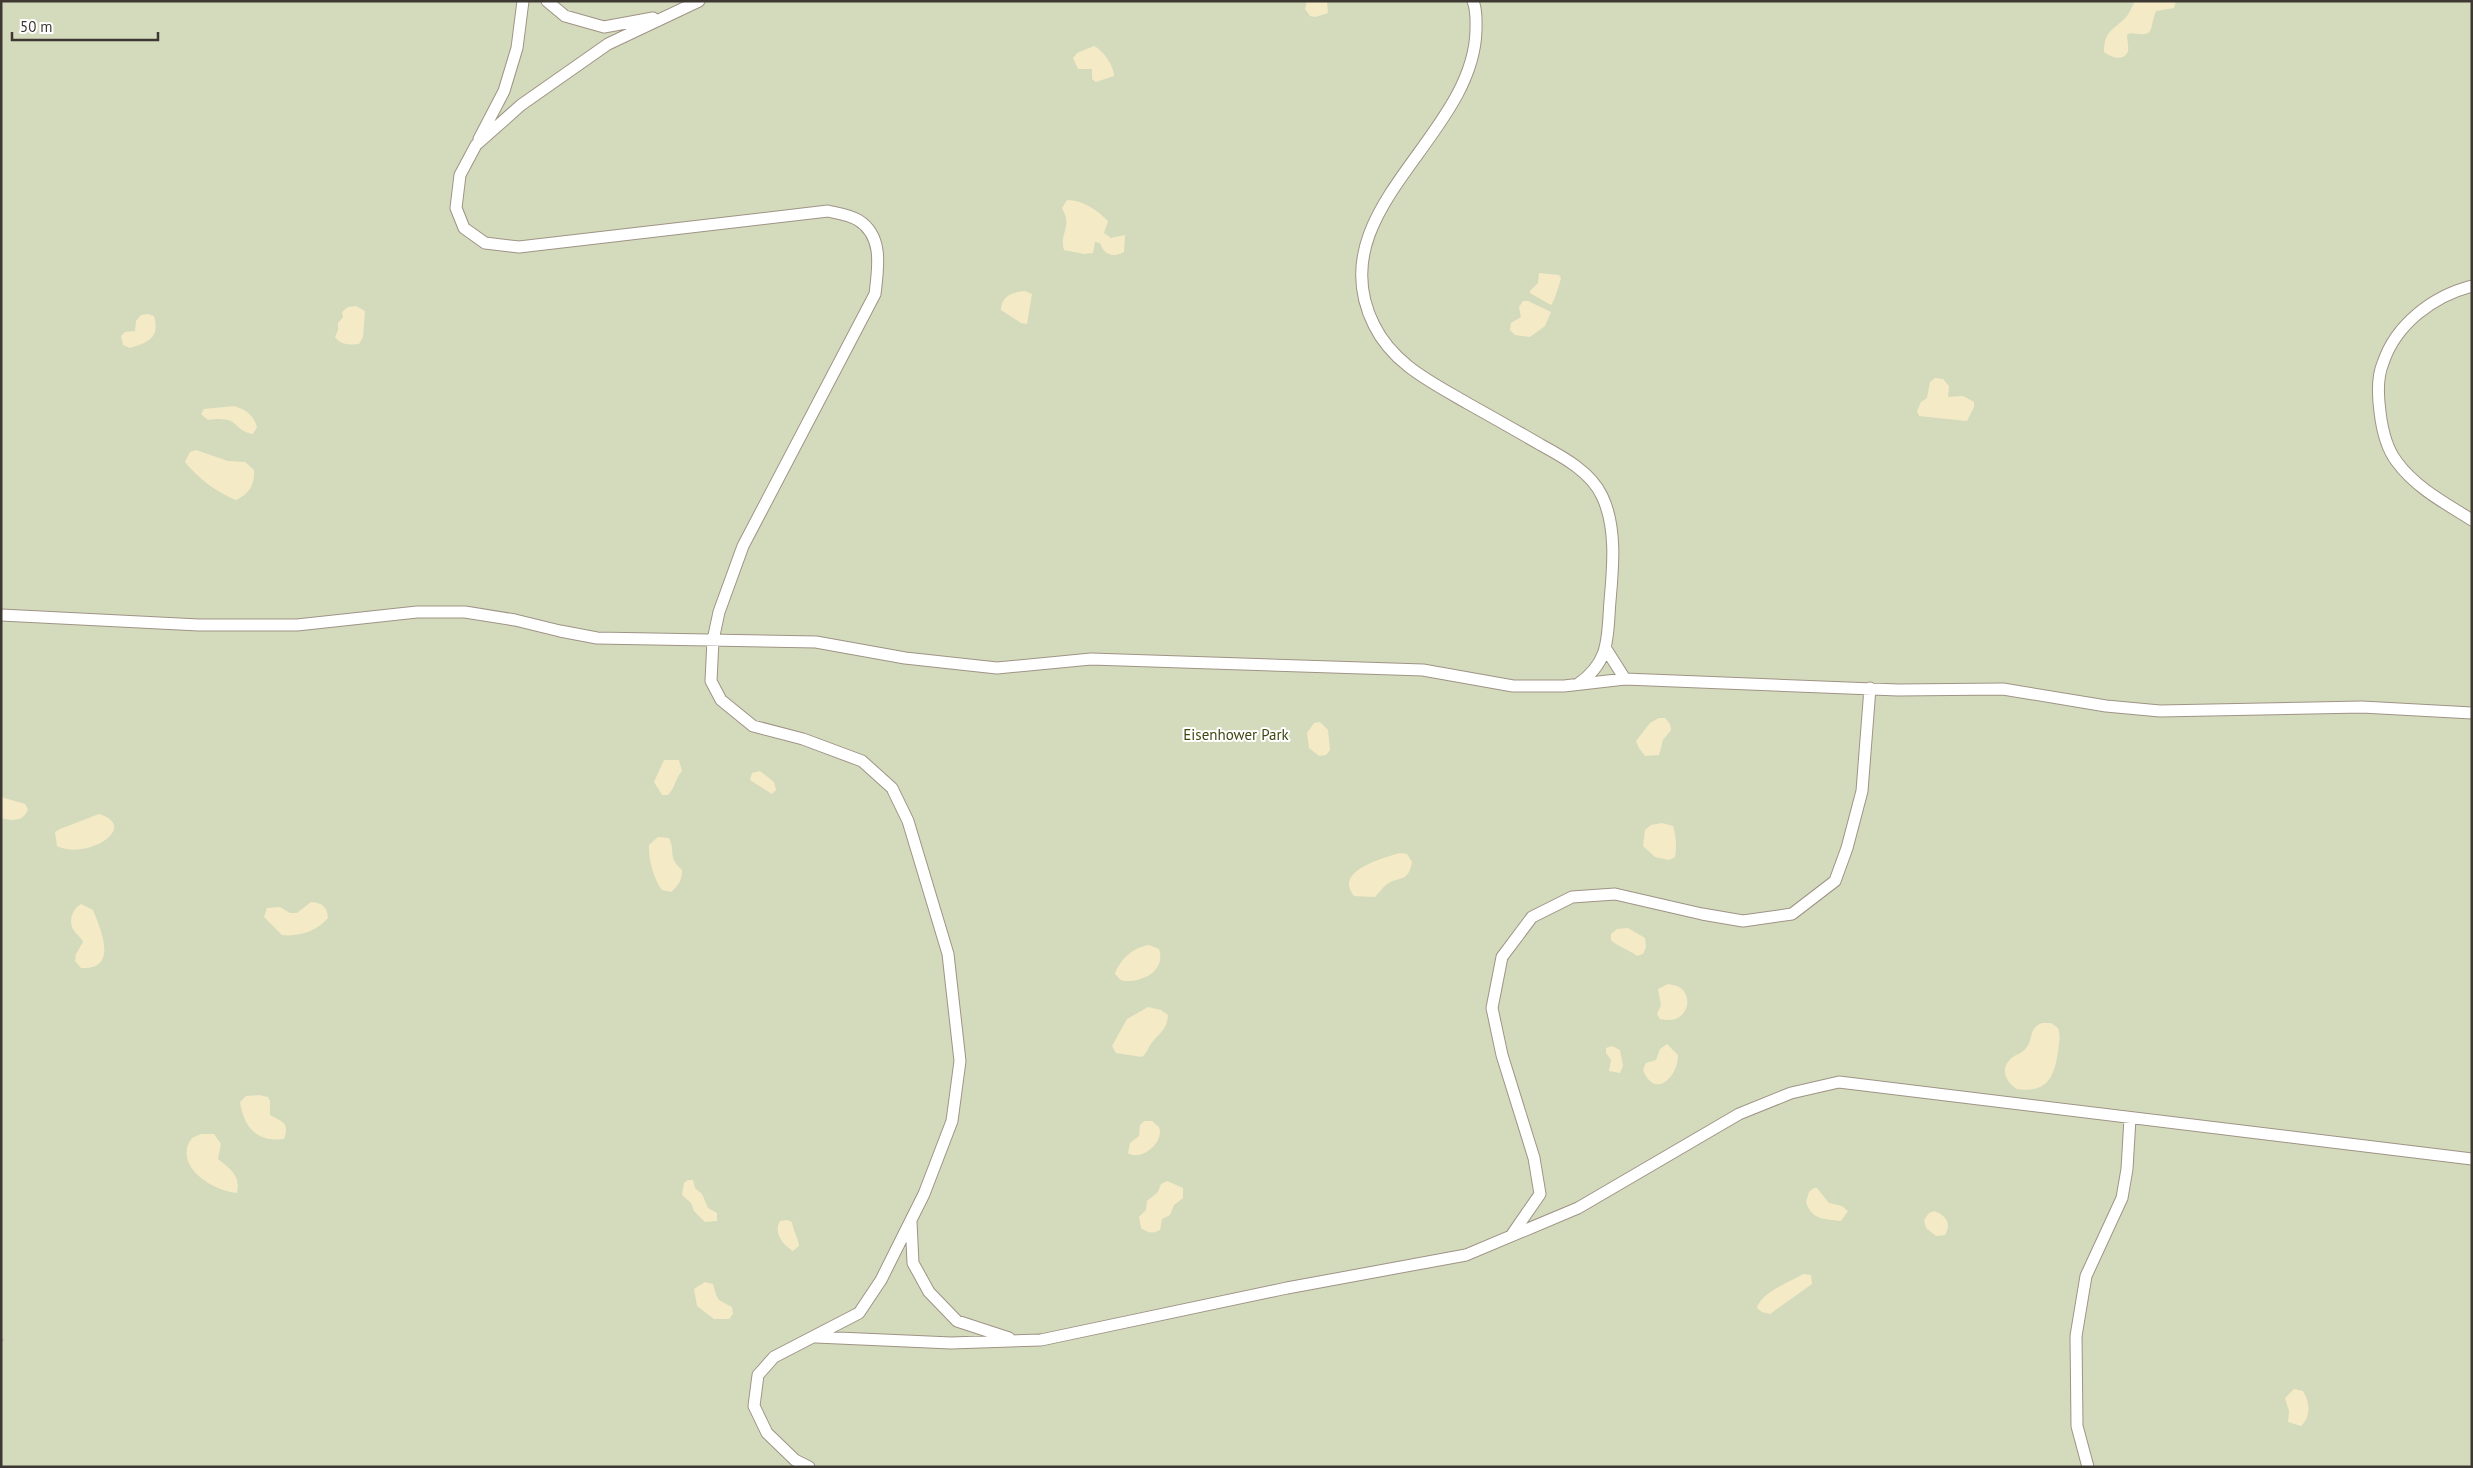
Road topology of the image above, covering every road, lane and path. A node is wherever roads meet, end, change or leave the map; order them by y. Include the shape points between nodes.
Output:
1 (523, 1) edge
2 (547, 1) edge
3 (698, 1) edge
4 (1473, 1) edge
5 (669, 15) junction
6 (476, 144) junction
7 (2472, 286) edge
8 (2472, 520) edge
9 (1, 615) edge
10 (713, 640) junction
11 (1606, 649) junction
12 (1625, 679) junction
13 (1577, 685) junction
14 (1870, 688) junction
15 (2472, 713) edge
16 (2130, 1118) junction
17 (2472, 1159) edge
18 (911, 1220) junction
19 (1511, 1236) junction
20 (816, 1337) junction
21 (1016, 1340) junction
22 (809, 1467) edge
23 (2088, 1467) edge

1 - 6 lane via 517,48 504,91
2 - 5 lane via 565,16 604,27
3 - 5 lane
4 - 11 lane via 1477,11 1476,48 1466,78 1439,125 1379,212 1364,250 1361,282 1366,308 1391,352 1414,372 1560,456 1586,474 1602,496 1610,526 1613,570
5 - 6 lane via 608,44 521,105
6 - 10 lane via 460,175 456,208 464,228 485,243 518,246 828,211 857,219 874,234 879,261 875,294 743,546 719,612
7 - 8 lane via 2425,306 2398,334 2382,363 2378,395 2382,431 2395,460 2413,481
9 - 10 lane via 199,625 297,625 398,613 465,612 597,638
10 - 13 lane via 816,642 905,658 997,668 1100,660 1423,670 1513,686
10 - 18 lane via 711,681 720,700 752,726 803,739 862,761 892,788 908,821 948,954 960,1061 952,1121
11 - 12 lane
11 - 13 lane via 1593,674
12 - 13 lane
12 - 14 lane
14 - 15 lane via 2003,689 2106,706 2160,711 2362,707
14 - 19 lane via 1862,791 1847,848 1835,881 1792,914 1743,921 1616,894 1572,897 1532,917 1502,957 1492,1008 1502,1055 1534,1158 1540,1194
16 - 17 lane
16 - 19 lane via 1839,1082 1791,1093 1739,1114 1578,1208
16 - 23 lane via 2122,1198 2086,1276 2076,1336 2077,1426
18 - 20 lane via 882,1280 859,1313
18 - 21 lane via 913,1263 929,1292 957,1321
19 - 21 lane via 1466,1255 1287,1288 1041,1340
20 - 21 lane via 951,1344
20 - 22 lane via 774,1357 758,1375 754,1406 767,1433 795,1460

